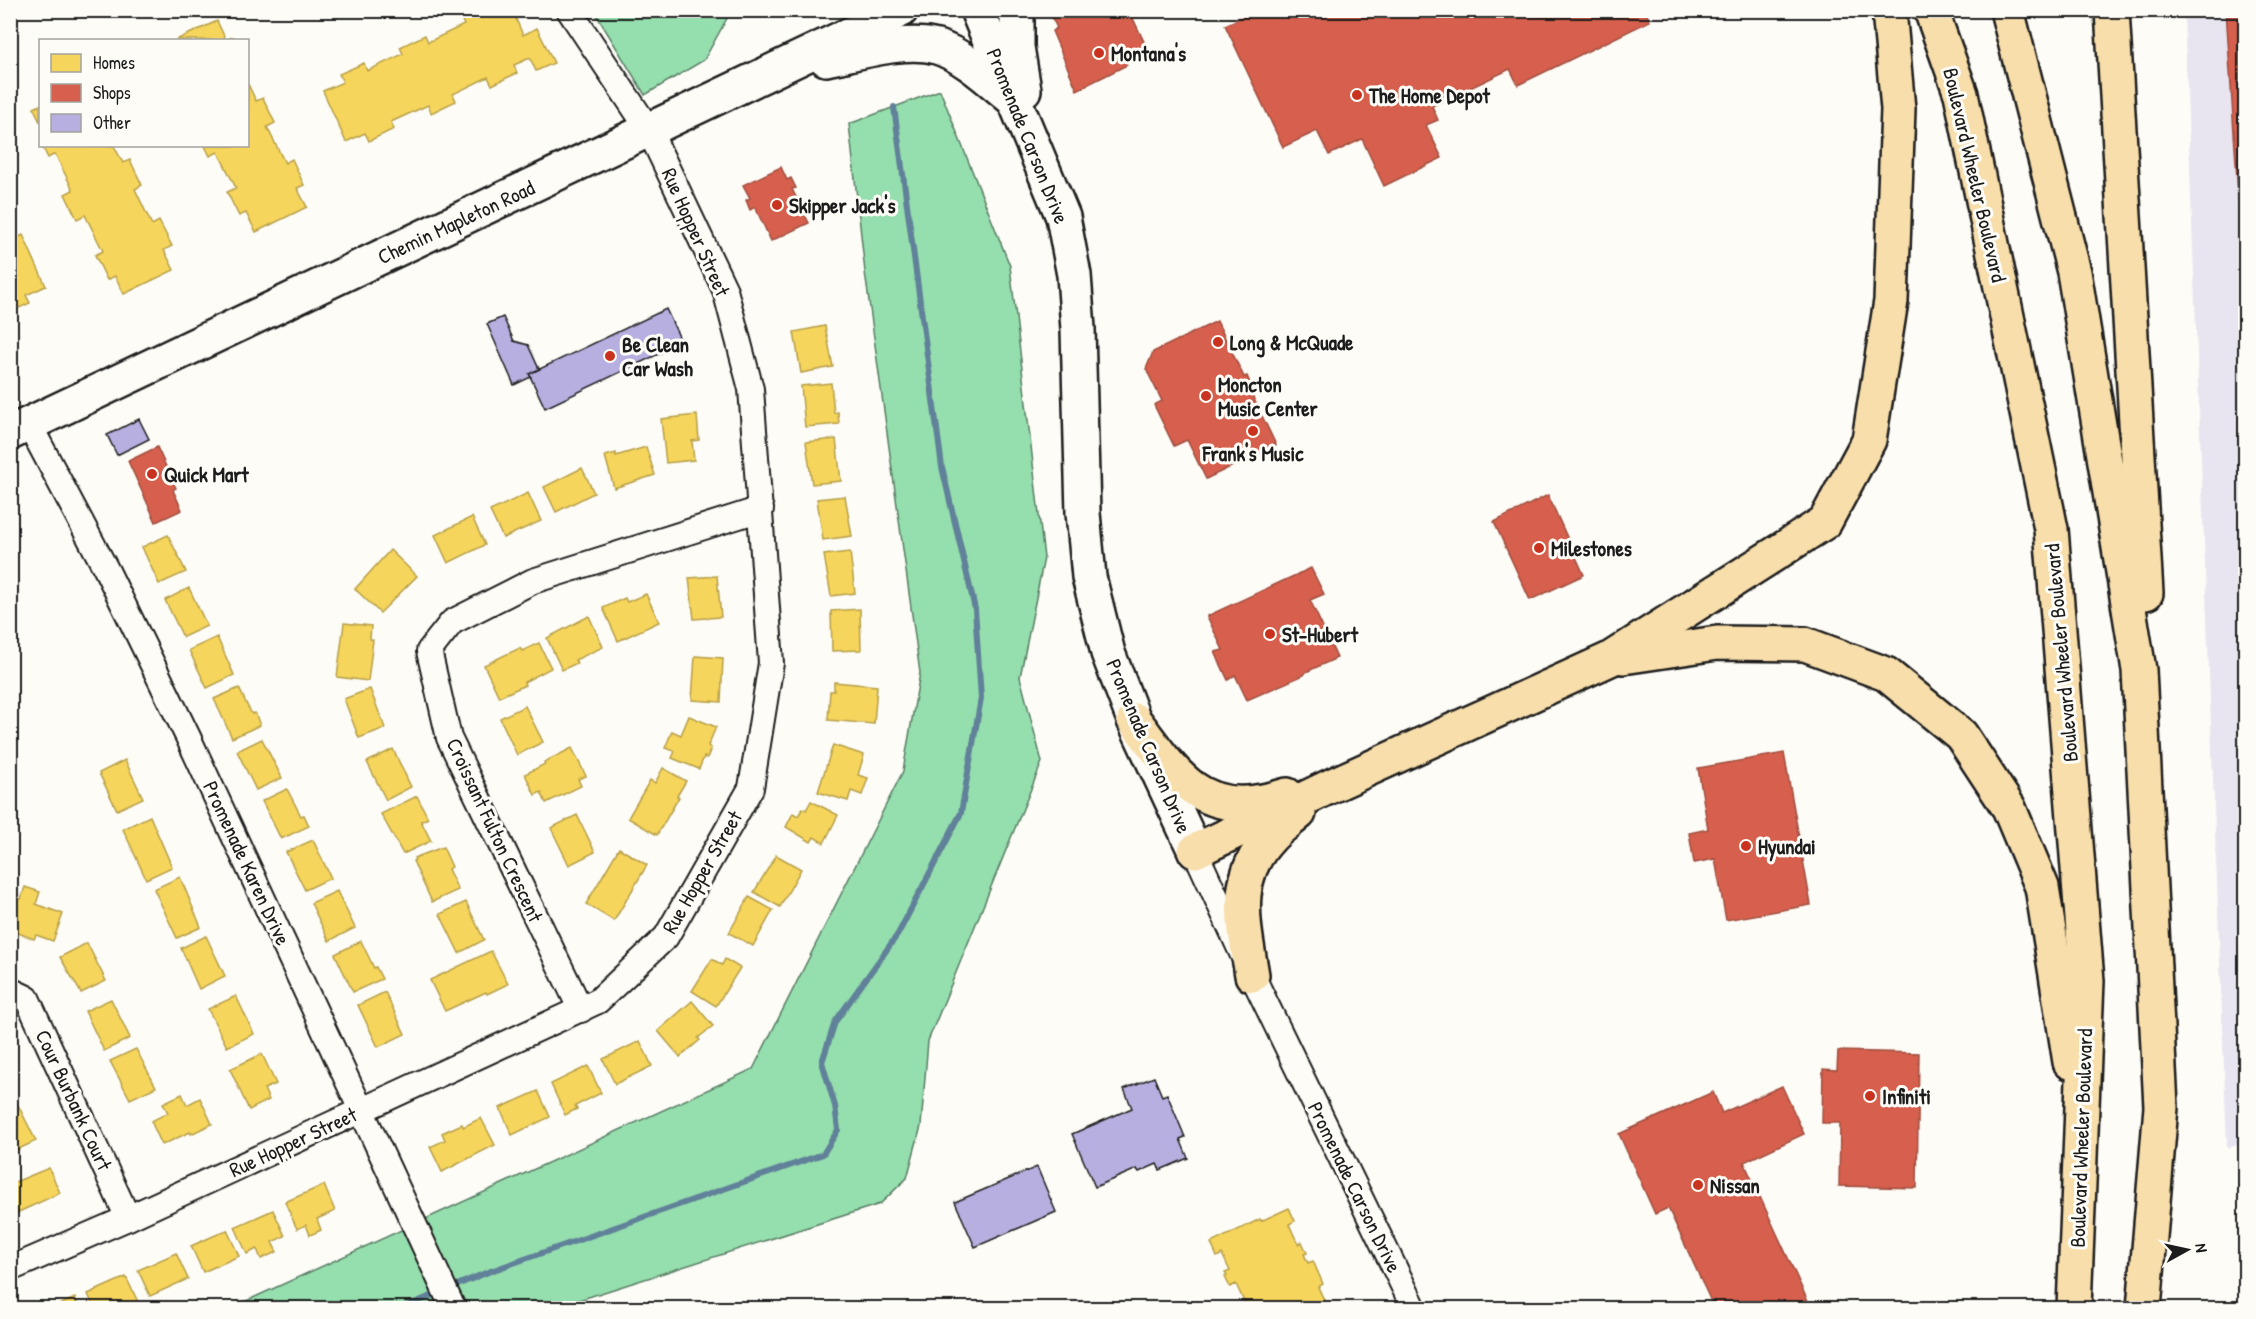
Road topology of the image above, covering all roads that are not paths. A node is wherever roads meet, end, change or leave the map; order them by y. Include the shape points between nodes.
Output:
1 (569, 10) edge
2 (861, 10) edge
3 (901, 10) edge
4 (977, 10) edge
5 (1017, 10) edge
6 (1889, 10) edge
7 (1931, 10) edge
8 (2007, 10) edge
9 (2112, 10) edge
10 (834, 42) junction
11 (780, 68) junction
12 (1017, 102) junction
13 (649, 130) junction
14 (1030, 136) junction
15 (20, 428) edge
16 (761, 509) junction
17 (1610, 659) junction
18 (1134, 720) junction
19 (1333, 784) junction
20 (1195, 852) junction
21 (1252, 975) junction
22 (10, 990) edge
23 (581, 1010) junction
24 (2161, 1107) junction
25 (362, 1111) junction
26 (128, 1218) junction
27 (10, 1269) edge
28 (453, 1308) edge
29 (1414, 1308) edge
30 (2063, 1308) edge
31 (2074, 1308) edge
32 (2144, 1308) edge

1 - 13 street, Rue Hopper Street
2 - 10 main road
3 - 10 main road, Chemin Mapleton Road
4 - 12 main road, Promenade Carson Drive
5 - 14 main road via 1017,47
6 - 17 highway via 1898,109 1891,301 1869,440 1826,522
7 - 31 highway, Boulevard Wheeler Boulevard via 1961,94 2051,529 2087,981
8 - 24 highway via 2074,272 2139,670
9 - 24 highway via 2170,1005
10 - 11 main road, Chemin Mapleton Road
11 - 12 main road via 906,45 937,47 964,61
11 - 13 main road, Chemin Mapleton Road
12 - 14 main road, Promenade Carson Drive
13 - 15 main road, Chemin Mapleton Road
13 - 16 street, Rue Hopper Street via 725,290 751,389
14 - 18 main road, Promenade Carson Drive via 1063,217 1074,275 1089,577 1108,652
15 - 25 street, Promenade Karen Drive via 107,571
16 - 23 street, Rue Hopper Street via 771,663 751,788 666,937 598,1001
16 - 23 street, Croissant Fulton Crescent via 533,581 452,622 429,651 449,738
17 - 19 highway
17 - 30 highway via 1717,643 1805,644 1886,674 1961,735 2009,808 2042,887 2071,1068
18 - 19 highway via 1178,775 1199,794 1226,803 1255,803
18 - 20 main road, Promenade Carson Drive
19 - 20 highway
19 - 21 highway via 1270,837 1245,879 1242,909
20 - 21 street, Promenade Carson Drive
21 - 29 street, Promenade Carson Drive
22 - 26 street, Cour Burbank Court via 27,998
23 - 25 street, Rue Hopper Street
24 - 32 highway
25 - 26 street, Rue Hopper Street
25 - 28 street, Promenade Karen Drive
26 - 27 street, Rue Hopper Street

